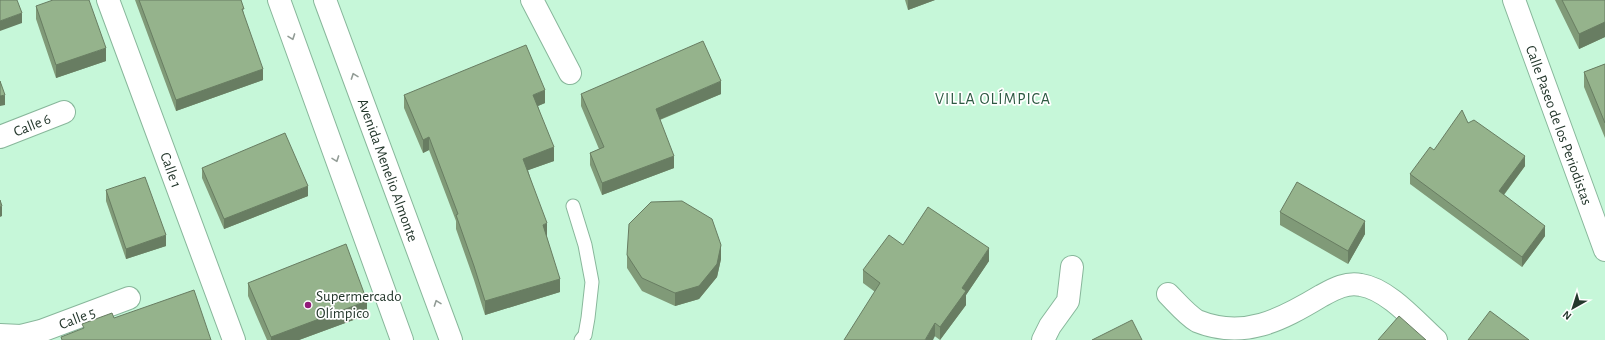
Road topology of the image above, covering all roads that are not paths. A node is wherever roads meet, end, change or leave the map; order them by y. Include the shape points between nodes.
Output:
1 (108, 0) edge
2 (279, 0) edge
3 (326, 0) edge
4 (532, 0) edge
5 (1514, 0) edge
6 (570, 73) dead end
7 (64, 112) dead end
8 (0, 137) edge
9 (573, 206) dead end
10 (1605, 250) edge
11 (1072, 267) dead end
12 (1168, 294) dead end
13 (129, 298) dead end
14 (0, 335) edge
15 (234, 340) edge
16 (402, 340) edge
17 (451, 340) edge
18 (581, 340) edge
19 (1043, 340) edge
20 (1436, 340) edge

1 - 15 street, Calle 1
2 -> 16 street
17 -> 3 street, Avenida Menelio Almonte
4 - 6 street
5 - 10 street, Calle Paseo de los Periodistas
7 - 8 street, Calle 6
9 - 18 lane via 585,245 592,282 585,334
11 - 19 street via 1068,301
12 - 20 street via 1197,321 1221,333 1244,334 1265,329 1344,285 1361,284 1389,298
13 - 14 street, Calle 5 via 41,332 21,336

